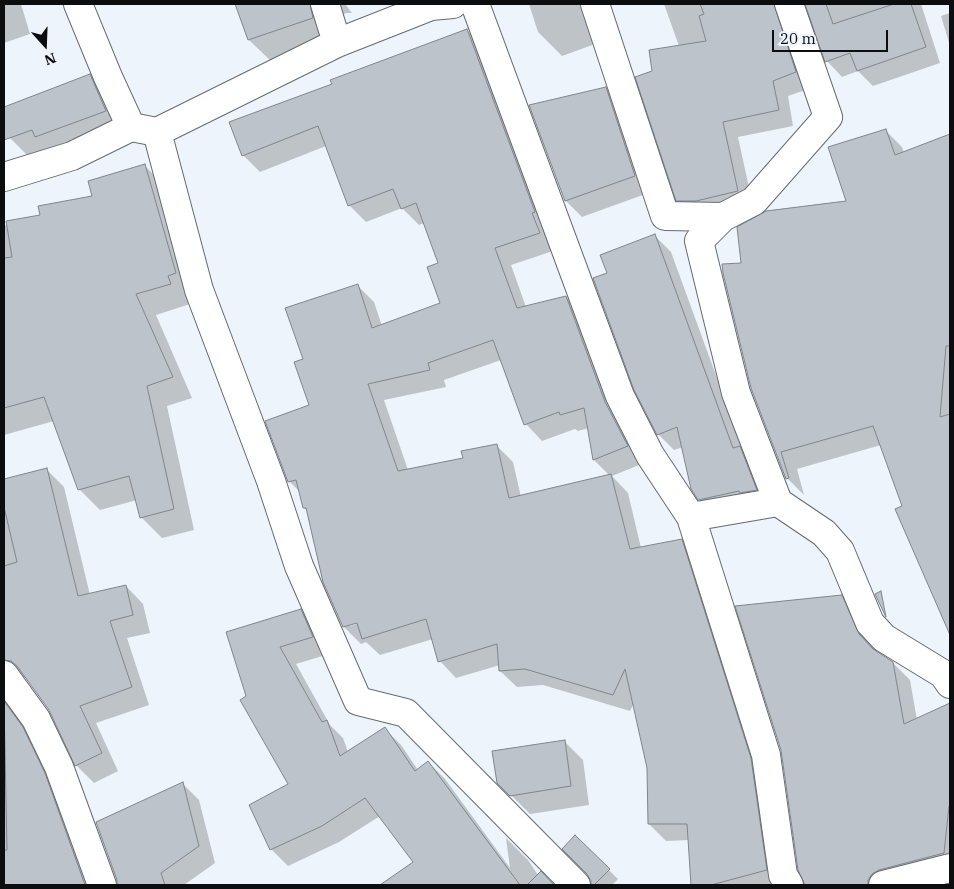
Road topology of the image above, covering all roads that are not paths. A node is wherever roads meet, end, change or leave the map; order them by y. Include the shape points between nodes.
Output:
1 (78, 4) edge
2 (325, 4) edge
3 (454, 4) edge
4 (475, 4) edge
5 (595, 4) edge
6 (789, 4) edge
7 (337, 43) junction
8 (144, 130) junction
9 (4, 177) edge
10 (723, 217) junction
11 (778, 502) junction
12 (691, 517) junction
13 (4, 675) edge
14 (950, 684) edge
15 (950, 868) edge
16 (102, 885) edge
17 (576, 885) edge
18 (789, 885) edge
19 (883, 885) edge

1 - 8 street via 108,77
2 - 7 street
3 - 7 street via 431,6
4 - 12 street via 620,396 650,455
5 - 10 street via 665,216
6 - 10 street via 828,117 754,201
7 - 8 street
8 - 9 street
8 - 17 street via 299,566 358,701 406,713
10 - 11 street via 699,240 736,393
11 - 12 street
11 - 14 street via 824,533 840,550 870,623 884,638 943,674
12 - 18 street via 766,755 783,875
13 - 16 street via 36,719 59,767
15 - 19 street

